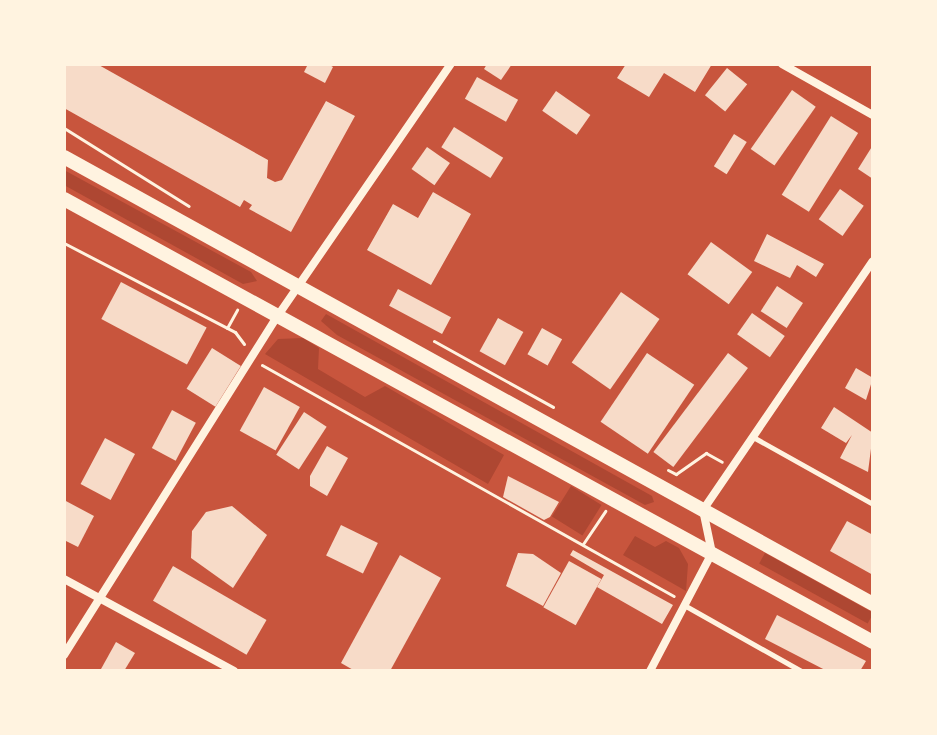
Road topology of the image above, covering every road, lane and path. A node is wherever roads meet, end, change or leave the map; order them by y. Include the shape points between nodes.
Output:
1 (451, 64) edge
2 (782, 64) edge
3 (873, 115) edge
4 (64, 128) edge
5 (64, 157) edge
6 (64, 199) edge
7 (199, 212) dead end
8 (64, 243) edge
9 (873, 261) edge
10 (298, 289) junction
11 (279, 314) junction
12 (421, 334) dead end
13 (254, 357) junction
14 (558, 410) dead end
15 (753, 437) junction
16 (732, 467) junction
17 (663, 468) dead end
18 (873, 504) edge
19 (703, 510) junction
20 (712, 553) junction
21 (64, 579) edge
22 (100, 598) junction
23 (873, 604) edge
24 (684, 605) junction
25 (678, 617) junction
26 (873, 642) edge
27 (64, 655) edge
28 (234, 671) edge
29 (650, 671) edge
30 (801, 671) edge

1 - 10 street
2 - 3 street
4 - 7 path
5 - 10 main road
6 - 11 main road
8 - 13 path via 235,332
9 - 15 street
10 - 11 street
10 - 19 main road
11 - 13 street
11 - 20 main road
12 - 14 path
13 - 22 street
13 - 25 path via 674,595
15 - 16 street
15 - 18 lane
16 - 17 path via 706,453 676,474
16 - 19 street
19 - 20 street
19 - 23 main road
20 - 24 street
20 - 26 main road
21 - 22 street
22 - 27 street
22 - 28 street
24 - 25 street
24 - 30 lane
25 - 29 street

